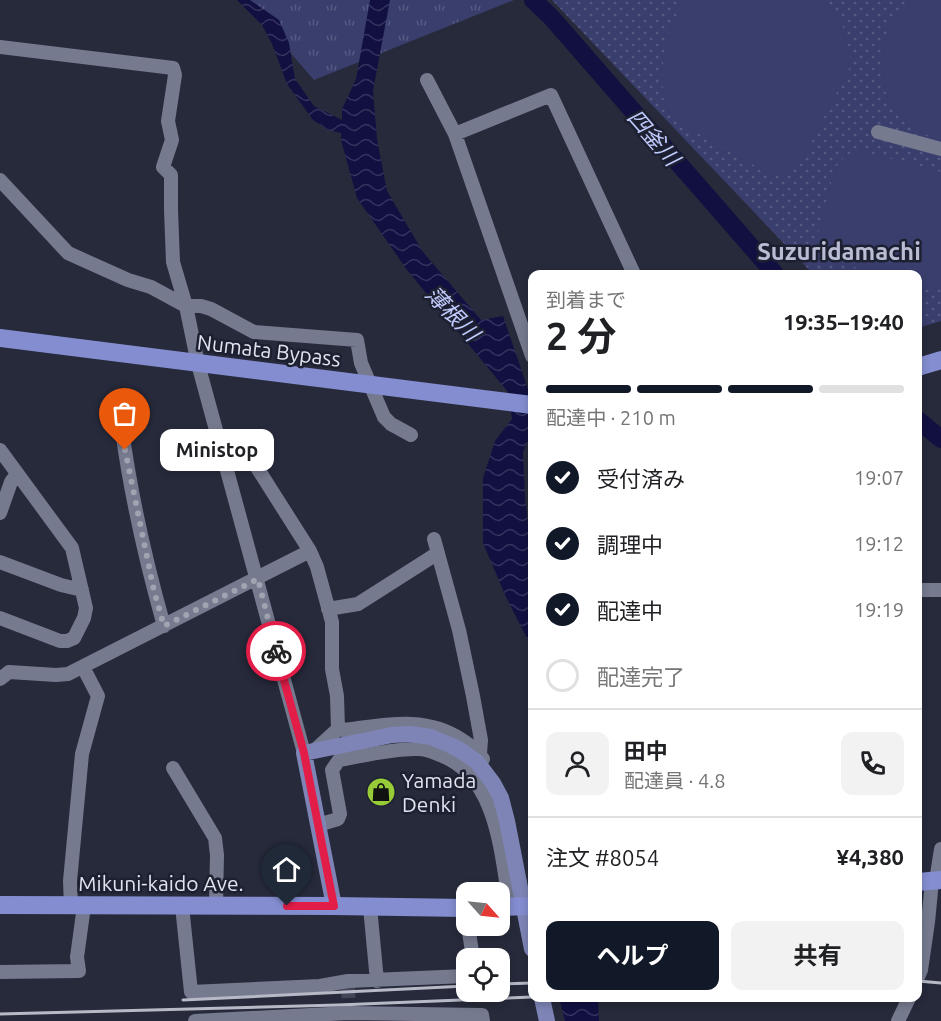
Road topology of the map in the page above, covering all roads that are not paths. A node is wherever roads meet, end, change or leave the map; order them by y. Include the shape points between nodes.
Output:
1 (0, 47) edge
2 (427, 80) dead end
3 (878, 132) dead end
4 (455, 134) junction
5 (941, 149) edge
6 (0, 180) edge
7 (632, 270) edge
8 (186, 306) junction
9 (0, 338) edge
10 (528, 344) edge
11 (941, 360) edge
12 (198, 364) junction
13 (922, 366) edge
14 (528, 405) edge
15 (122, 430) dead end
16 (411, 435) dead end
17 (237, 436) dead end
18 (0, 450) edge
19 (17, 474) junction
20 (0, 513) edge
21 (434, 539) dead end
22 (310, 551) junction
23 (438, 553) junction
24 (0, 562) edge
25 (258, 579) junction
26 (82, 590) junction
27 (922, 590) edge
28 (941, 590) edge
29 (328, 609) junction
30 (0, 618) edge
31 (164, 626) junction
32 (83, 667) junction
33 (0, 679) edge
34 (338, 729) junction
35 (310, 751) junction
36 (476, 757) junction
37 (173, 768) dead end
38 (484, 794) junction
39 (318, 825) junction
40 (941, 849) edge
41 (932, 881) edge
42 (0, 905) edge
43 (77, 906) junction
44 (182, 906) junction
45 (216, 906) junction
46 (334, 906) junction
47 (370, 907) junction
48 (518, 907) edge
49 (456, 913) edge
50 (528, 929) edge
51 (922, 963) edge
52 (0, 972) edge
53 (456, 977) edge
54 (377, 981) junction
55 (543, 1002) edge
56 (907, 1002) edge
57 (374, 1017) edge
58 (483, 1018) edge
59 (195, 1021) edge
60 (547, 1021) edge
61 (898, 1021) edge

1 - 8 street via 172,68 175,75 168,121 172,140 163,166 171,175 173,262
2 - 4 street
3 - 5 street
4 - 7 street via 551,95
4 - 10 street
6 - 8 street via 68,253
8 - 12 street
8 - 16 street via 211,309 254,332 357,340 361,363 384,417
9 - 12 highway, Numata Bypass
11 - 13 highway
12 - 14 highway, Numata Bypass
12 - 25 street
15 - 31 street via 133,496
17 - 22 street
18 - 19 street
19 - 20 street
19 - 26 street via 72,548
21 - 23 street
22 - 25 street
22 - 29 street
23 - 29 street via 358,604
23 - 36 street via 473,696 481,740
24 - 26 street
25 - 31 street
25 - 35 street
26 - 30 street via 84,618 74,638 67,641
27 - 28 street
29 - 34 street
31 - 32 street
32 - 33 street via 56,675 9,672
32 - 43 street via 98,696 82,754 70,881
34 - 35 street
34 - 36 street via 418,723 457,736
35 - 36 main road via 410,734 441,741
35 - 39 main road
36 - 38 street via 483,759
36 - 50 main road via 501,798
37 - 45 street via 215,838
38 - 39 street via 469,772 458,764 420,749 339,760 332,770 340,814 338,819
38 - 48 street
39 - 46 main road
40 - 41 street
41 - 51 street
42 - 43 highway, Mikuni-kaido Ave.
43 - 44 highway, Mikuni-kaido Ave.
43 - 52 street via 79,970
44 - 45 highway, Mikuni-kaido Ave.
44 - 54 street via 191,992
45 - 46 highway, Mikuni-kaido Ave.
46 - 47 highway, Mikuni-kaido Ave.
47 - 49 highway, Mikuni-kaido Ave.
47 - 54 street
53 - 54 street
55 - 60 main road
56 - 61 street
57 - 58 street
57 - 59 street via 349,1011

